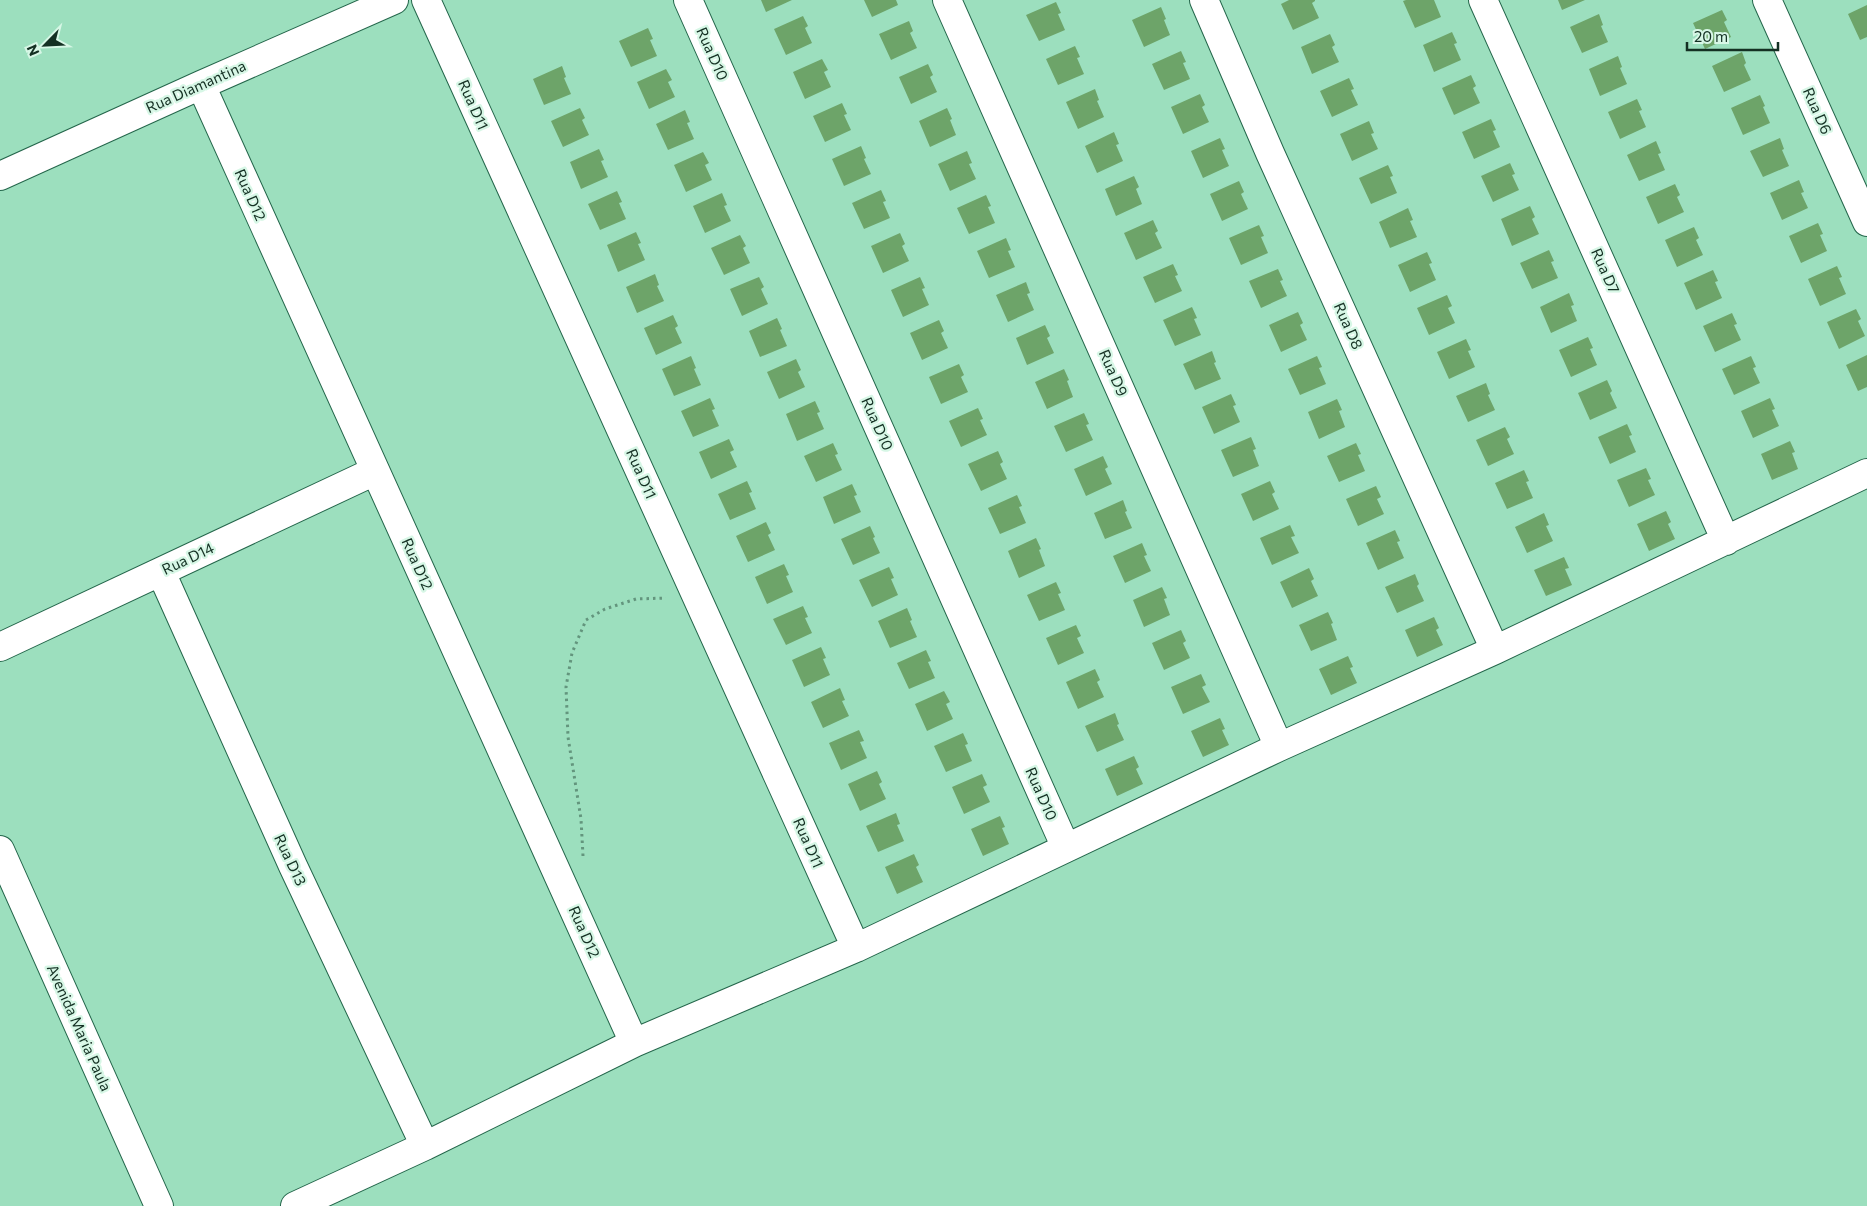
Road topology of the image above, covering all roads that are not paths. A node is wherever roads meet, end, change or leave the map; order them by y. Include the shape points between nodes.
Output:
1 (394, 0) edge
2 (426, 0) edge
3 (688, 0) edge
4 (947, 0) edge
5 (1204, 0) edge
6 (1483, 0) edge
7 (1767, 0) edge
8 (201, 84) junction
9 (0, 176) edge
10 (1867, 222) edge
11 (375, 470) junction
12 (1867, 473) edge
13 (1726, 541) junction
14 (161, 572) junction
15 (0, 647) edge
16 (1495, 650) junction
17 (1279, 747) junction
18 (1066, 848) junction
19 (0, 850) edge
20 (856, 948) junction
21 (634, 1043) junction
22 (425, 1146) junction
23 (158, 1206) edge
24 (295, 1206) edge

1 - 8 street, Rua Diamantina
2 - 20 street, Rua D11
3 - 18 street, Rua D10
4 - 17 street, Rua D9
5 - 16 street, Rua D8
6 - 13 street, Rua D7
7 - 10 street, Rua D6
8 - 9 street, Rua Diamantina
8 - 11 street, Rua D12
11 - 14 street, Rua D14
11 - 21 street, Rua D12
12 - 13 street
13 - 16 street
14 - 15 street, Rua D14
14 - 22 street, Rua D13 via 292,866
16 - 17 street
17 - 18 street
18 - 20 street
19 - 23 street, Avenida Maria Paula
20 - 21 street
21 - 22 street
22 - 24 street

